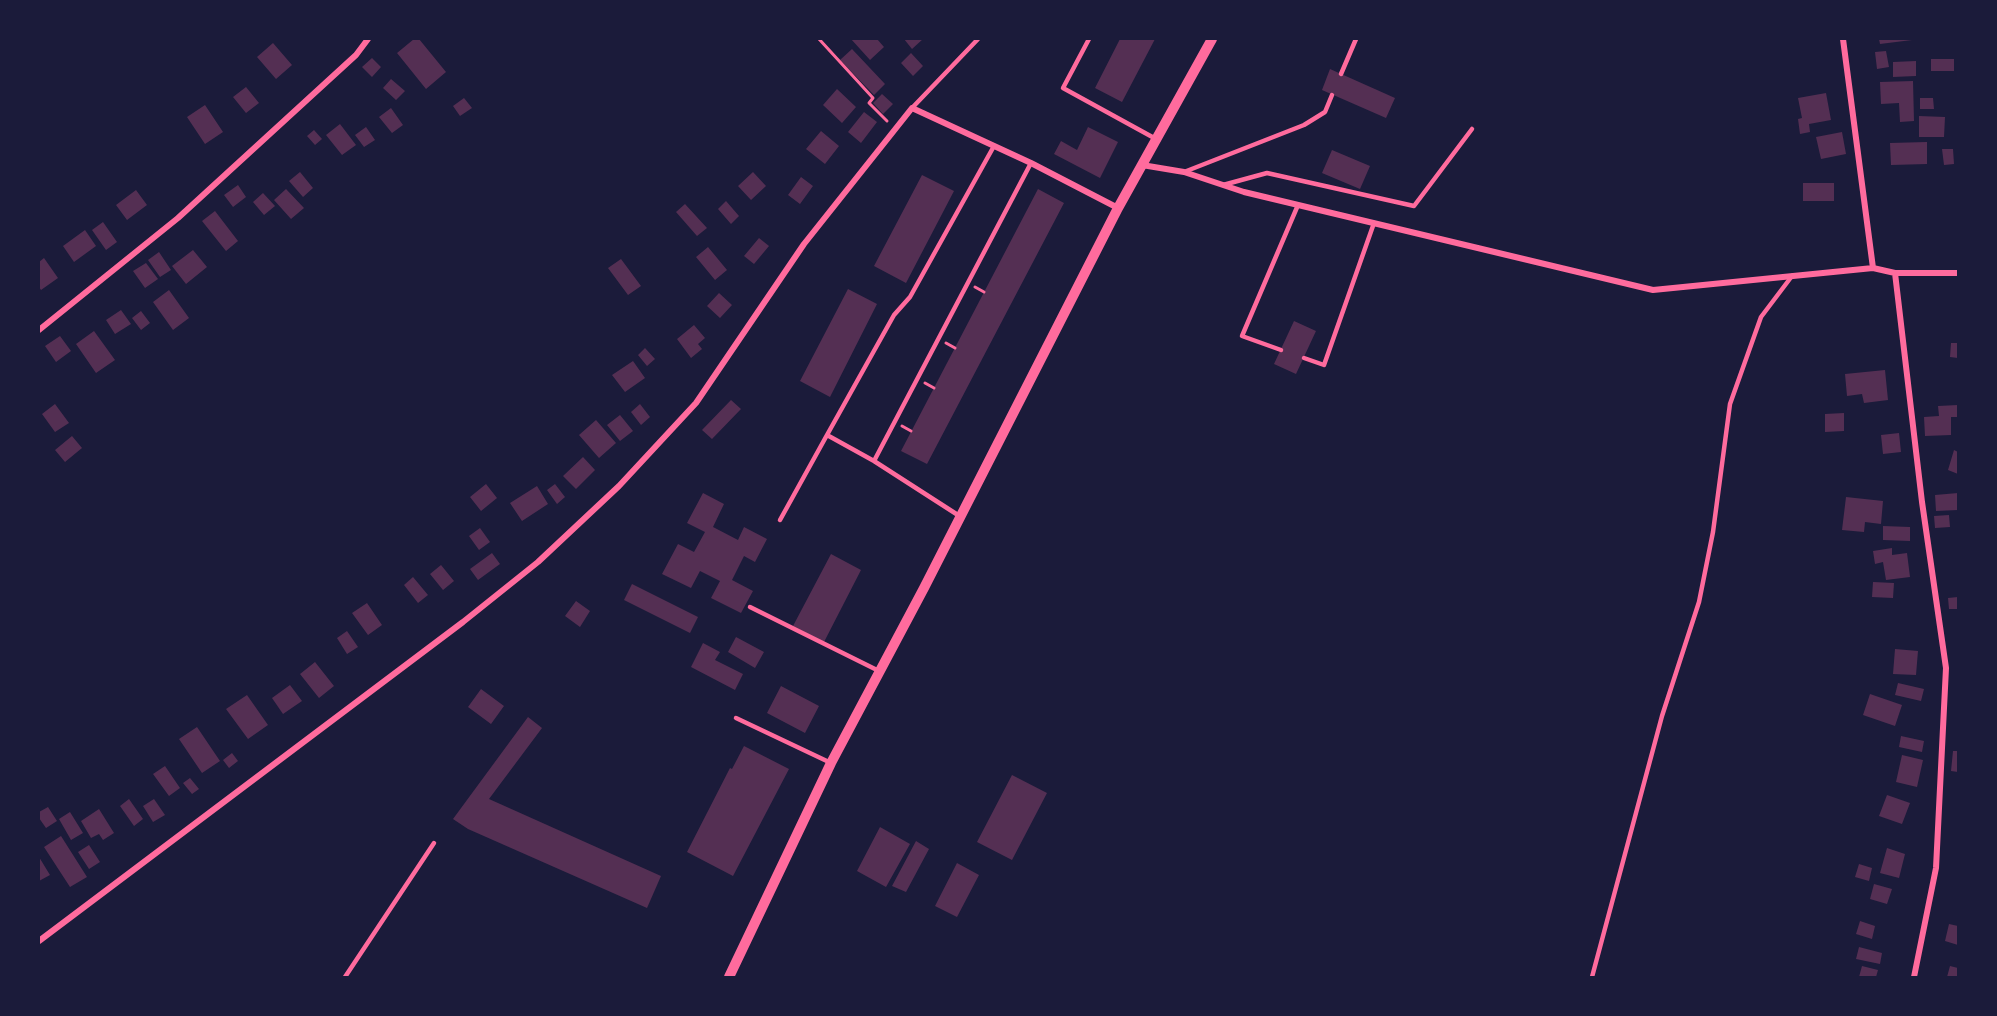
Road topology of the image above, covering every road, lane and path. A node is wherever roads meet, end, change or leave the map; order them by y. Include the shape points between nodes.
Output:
1 (368, 39) edge
2 (819, 39) edge
3 (978, 39) edge
4 (1089, 39) edge
5 (1212, 39) edge
6 (1356, 39) edge
7 (1843, 39) edge
8 (1341, 74) dead end
9 (1332, 95) dead end
10 (912, 108) junction
11 (896, 129) junction
12 (1472, 129) dead end
13 (1156, 139) junction
14 (994, 146) junction
15 (1031, 163) junction
16 (1141, 165) junction
17 (1184, 172) junction
18 (1223, 185) junction
19 (1298, 205) junction
20 (1118, 208) junction
21 (1374, 223) junction
22 (1873, 268) junction
23 (1895, 273) junction
24 (1958, 273) edge
25 (1792, 276) junction
26 (39, 330) edge
27 (1281, 350) dead end
28 (1304, 358) dead end
29 (827, 435) junction
30 (874, 461) junction
31 (961, 517) junction
32 (780, 520) dead end
33 (750, 607) dead end
34 (879, 671) junction
35 (736, 718) dead end
36 (831, 763) junction
37 (434, 843) dead end
38 (39, 941) edge
39 (345, 977) edge
40 (729, 977) edge
41 (1592, 977) edge
42 (1914, 977) edge

1 - 26 street via 356,55 178,218
2 - 11 path via 873,98 869,103
3 - 10 lane
4 - 13 lane via 1063,88
5 - 13 street
6 - 8 lane
7 - 22 street
9 - 17 lane via 1325,112 1304,126
10 - 11 street
10 - 14 street
11 - 38 street via 804,244 696,403 619,486 538,562 463,622
12 - 18 lane via 1413,206 1267,173
13 - 16 street
14 - 15 street
14 - 29 lane
15 - 20 street
15 - 30 lane
16 - 17 street
16 - 20 street
17 - 18 street
18 - 19 street
19 - 21 street
19 - 27 lane via 1242,336
20 - 31 street
21 - 25 street via 1653,290
21 - 28 lane via 1324,365
22 - 23 street
22 - 25 street
23 - 24 street
23 - 42 street via 1946,668 1936,868
25 - 41 lane via 1761,317 1730,404 1713,532 1699,602 1662,717
29 - 30 lane
29 - 32 lane
30 - 31 lane
31 - 34 street
33 - 34 lane
34 - 36 street
35 - 36 lane
36 - 40 street
37 - 39 lane

